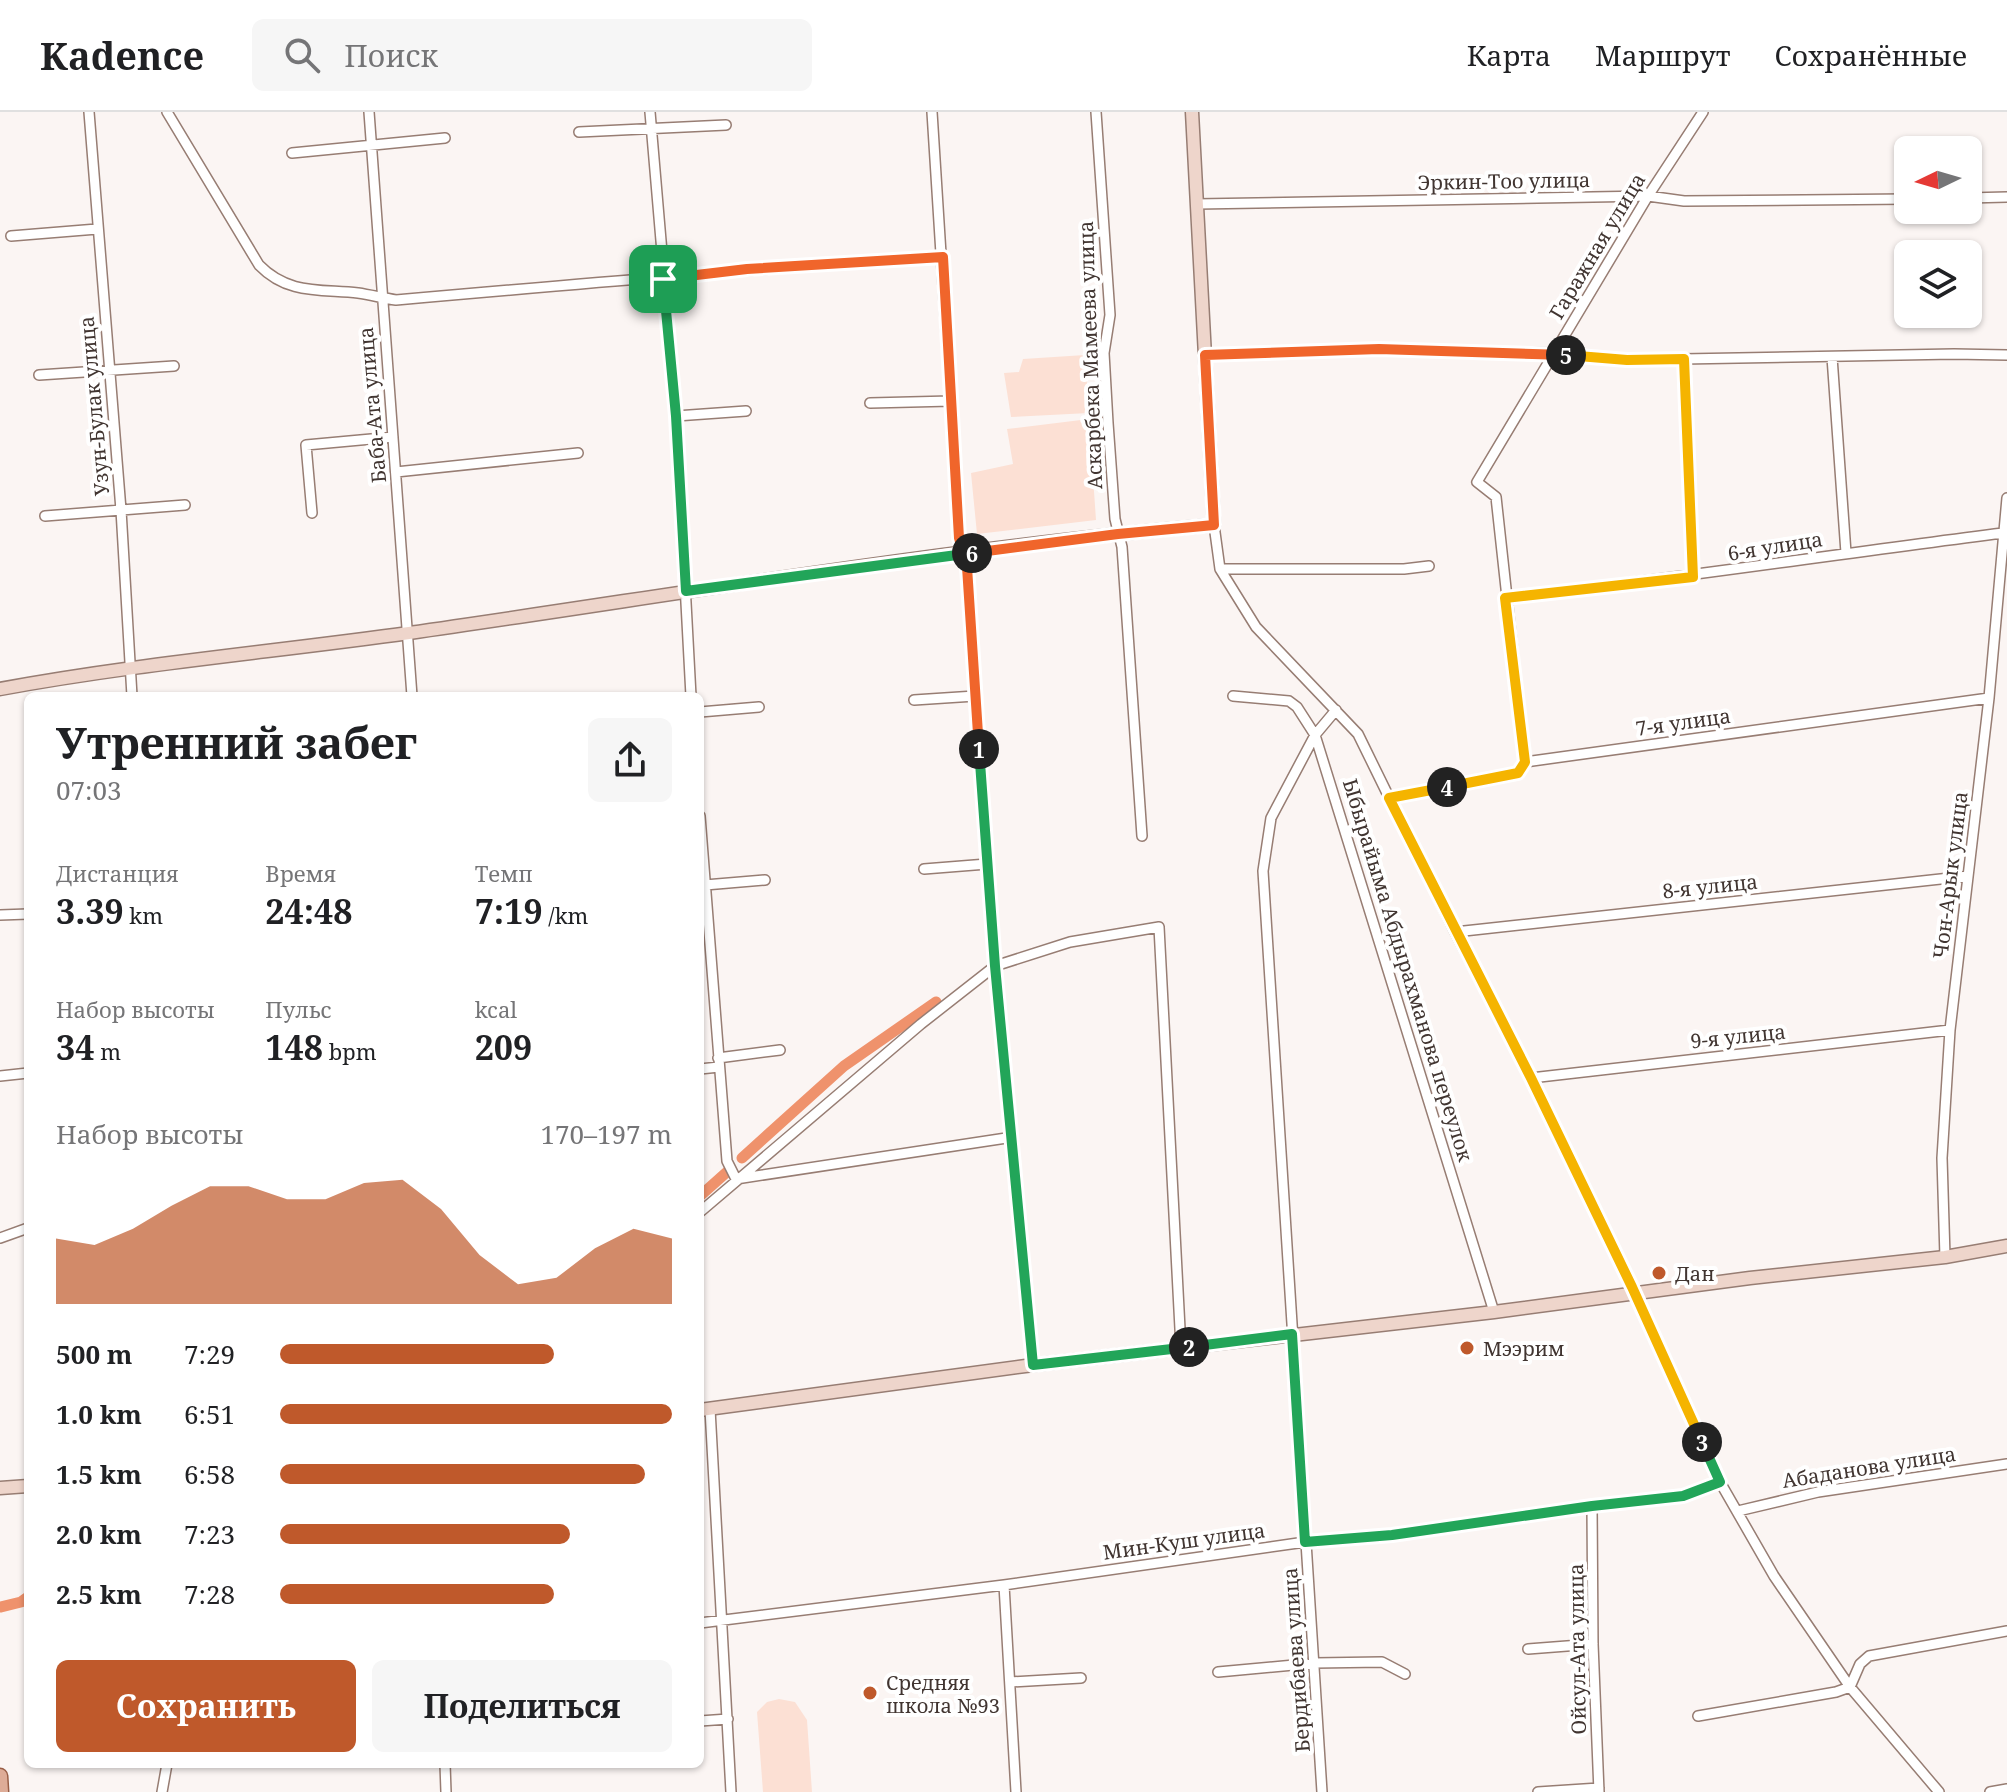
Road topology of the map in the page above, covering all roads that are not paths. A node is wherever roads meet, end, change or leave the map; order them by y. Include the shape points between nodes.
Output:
1 (89, 112) edge
2 (167, 112) edge
3 (369, 112) edge
4 (650, 112) edge
5 (932, 112) edge
6 (1096, 112) edge
7 (1192, 112) edge
8 (1703, 112) edge
9 (726, 125) dead end
10 (652, 129) junction
11 (579, 132) dead end
12 (445, 138) dead end
13 (371, 143) junction
14 (292, 153) dead end
15 (1648, 196) junction
16 (2007, 197) edge
17 (1982, 198) edge
18 (1894, 199) edge
19 (1197, 204) junction
20 (97, 229) junction
21 (11, 236) dead end
22 (943, 257) junction
23 (663, 279) junction
24 (382, 298) junction
25 (1553, 353) junction
26 (1205, 355) junction
27 (2007, 355) edge
28 (1832, 357) junction
29 (1684, 359) junction
30 (174, 366) dead end
31 (109, 371) junction
32 (39, 375) dead end
33 (951, 401) junction
34 (870, 403) dead end
35 (746, 411) dead end
36 (676, 416) junction
37 (393, 437) junction
38 (578, 453) dead end
39 (396, 472) junction
40 (2007, 498) edge
41 (185, 505) dead end
42 (121, 510) junction
43 (312, 513) dead end
44 (45, 516) dead end
45 (1214, 525) junction
46 (2003, 533) junction
47 (1118, 534) junction
48 (1846, 553) junction
49 (963, 554) junction
50 (1429, 566) dead end
51 (1220, 569) junction
52 (1693, 577) junction
53 (686, 591) junction
54 (1505, 598) junction
55 (407, 633) junction
56 (129, 668) junction
57 (0, 689) edge
58 (132, 692) edge
59 (412, 692) edge
60 (691, 692) edge
61 (975, 696) junction
62 (1233, 696) dead end
63 (1989, 698) junction
64 (914, 700) dead end
65 (759, 707) dead end
66 (1336, 710) junction
67 (704, 712) edge
68 (1315, 735) junction
69 (1525, 762) junction
70 (1389, 798) junction
71 (1142, 836) dead end
72 (987, 864) junction
73 (924, 869) dead end
74 (1968, 876) junction
75 (765, 880) dead end
76 (704, 890) edge
77 (704, 901) edge
78 (24, 914) edge
79 (0, 915) edge
80 (1455, 932) junction
81 (995, 966) junction
82 (1950, 1030) junction
83 (780, 1050) dead end
84 (718, 1062) junction
85 (704, 1067) edge
86 (24, 1073) edge
87 (0, 1076) edge
88 (1531, 1078) junction
89 (1013, 1137) junction
90 (736, 1179) junction
91 (704, 1208) edge
92 (24, 1229) edge
93 (0, 1238) edge
94 (2007, 1246) edge
95 (1945, 1257) junction
96 (1635, 1293) junction
97 (1494, 1312) junction
98 (1292, 1334) junction
99 (1181, 1348) junction
100 (1033, 1365) junction
101 (705, 1410) edge
102 (2007, 1464) edge
103 (1720, 1482) junction
104 (24, 1486) edge
105 (0, 1488) edge
106 (1592, 1506) junction
107 (1738, 1511) junction
108 (1305, 1542) junction
109 (1004, 1585) junction
110 (722, 1620) junction
111 (704, 1622) edge
112 (2007, 1631) edge
113 (1593, 1644) junction
114 (1528, 1649) dead end
115 (1315, 1663) junction
116 (1218, 1672) dead end
117 (1405, 1674) dead end
118 (1081, 1678) dead end
119 (1010, 1682) junction
120 (1850, 1687) junction
121 (1698, 1716) dead end
122 (728, 1719) junction
123 (704, 1721) edge
124 (166, 1768) edge
125 (445, 1768) edge
126 (0, 1776) edge
127 (2007, 1789) edge
128 (1599, 1790) edge
129 (1, 1792) edge
130 (162, 1792) edge
131 (446, 1792) edge
132 (731, 1792) edge
133 (1016, 1792) edge
134 (1322, 1792) edge
135 (1538, 1792) edge
136 (1939, 1792) edge
137 (1990, 1792) edge

1 - 20 street, Узун-Булак улица
2 - 24 street via 270,276 305,291
3 - 13 street, Баба-Ата улица
4 - 10 street
5 - 22 street
6 - 47 street, Аскарбека Мамеева улица via 1110,315 1105,381
7 - 19 street
8 - 15 street, Гаражная улица
9 - 10 street
10 - 11 street
10 - 23 street
12 - 13 street
13 - 14 street
13 - 24 street, Баба-Ата улица
15 - 18 street, Эркин-Тоо улица via 1684,201
15 - 19 street, Эркин-Тоо улица
15 - 25 street, Гаражная улица
16 - 17 street
19 - 26 street
20 - 21 street
20 - 31 street, Узун-Булак улица
22 - 23 street
22 - 33 street
23 - 24 street
23 - 36 street
24 - 37 street, Баба-Ата улица
25 - 26 street via 1379,349
25 - 29 street
25 - 54 street, Гаражная улица via 1477,482 1496,497
26 - 45 street
27 - 28 street
28 - 29 street
28 - 48 street
29 - 52 street
30 - 31 street
31 - 32 street
31 - 42 street, Узун-Булак улица
33 - 34 street
33 - 49 street
35 - 36 street
36 - 53 street
37 - 39 street, Баба-Ата улица
37 - 43 street via 306,445
38 - 39 street
39 - 55 street, Баба-Ата улица
40 - 46 street, Чон-Арык улица
41 - 42 street
42 - 44 street
42 - 56 street, Узун-Булак улица
45 - 47 street
45 - 51 street
46 - 48 street, 6-я улица
46 - 63 street, Чон-Арык улица
47 - 49 street
47 - 71 street, Аскарбека Мамеева улица
48 - 52 street, 6-я улица
49 - 53 street
49 - 61 street
50 - 51 street
51 - 66 street via 1256,627
52 - 54 street, 6-я улица
53 - 55 street
53 - 60 street
54 - 69 street, Гаражная улица
55 - 56 street
55 - 59 street, Баба-Ата улица
56 - 57 street
56 - 58 street, Узун-Булак улица
61 - 64 street
61 - 72 street
62 - 68 street, Ыбырайыма Абдырахманова переулок via 1289,701
63 - 69 street, 7-я улица
63 - 74 street, Чон-Арык улица
65 - 67 street
66 - 68 street, Бердибаева улица
66 - 70 street via 1358,734
68 - 97 street, Ыбырайыма Абдырахманова переулок
68 - 98 street, Бердибаева улица via 1271,818 1263,871
69 - 70 street, 7-я улица via 1518,773
70 - 80 street
72 - 73 street
72 - 81 street
74 - 80 street, 8-я улица
74 - 82 street, Чон-Арык улица
75 - 76 street
77 - 84 street
78 - 79 street
80 - 88 street
81 - 89 street
81 - 90 street
81 - 99 street via 1070,942 1159,927
82 - 88 street, 9-я улица
82 - 95 street, Чон-Арык улица via 1942,1158
83 - 84 street
84 - 85 street
84 - 90 street via 727,1161
86 - 87 street
88 - 96 street
89 - 90 street
89 - 100 street
90 - 91 street
92 - 93 street
94 - 95 street
95 - 96 street
96 - 97 street
96 - 103 street
97 - 98 street
98 - 99 street
98 - 108 street, Бердибаева улица
99 - 100 street
100 - 101 street
101 - 110 street
102 - 107 street, Абаданова улица via 1818,1492
103 - 106 street, Мин-Куш улица via 1683,1496
103 - 107 street
104 - 105 street
106 - 108 street, Мин-Куш улица
106 - 113 street, Ойсул-Ата улица
107 - 120 street via 1774,1576
108 - 109 street, Мин-Куш улица
108 - 115 street, Бердибаева улица
109 - 110 street, Мин-Куш улица
109 - 119 street
110 - 111 street, Мин-Куш улица
110 - 122 street
112 - 120 street via 1869,1656
113 - 114 street
113 - 128 street, Ойсул-Ата улица
115 - 116 street
115 - 117 street via 1382,1662
115 - 134 street, Бердибаева улица
118 - 119 street
119 - 133 street
120 - 121 street
120 - 136 street
122 - 123 street
122 - 132 street
124 - 130 street
125 - 131 street
126 - 129 main road
127 - 137 street
128 - 135 street

